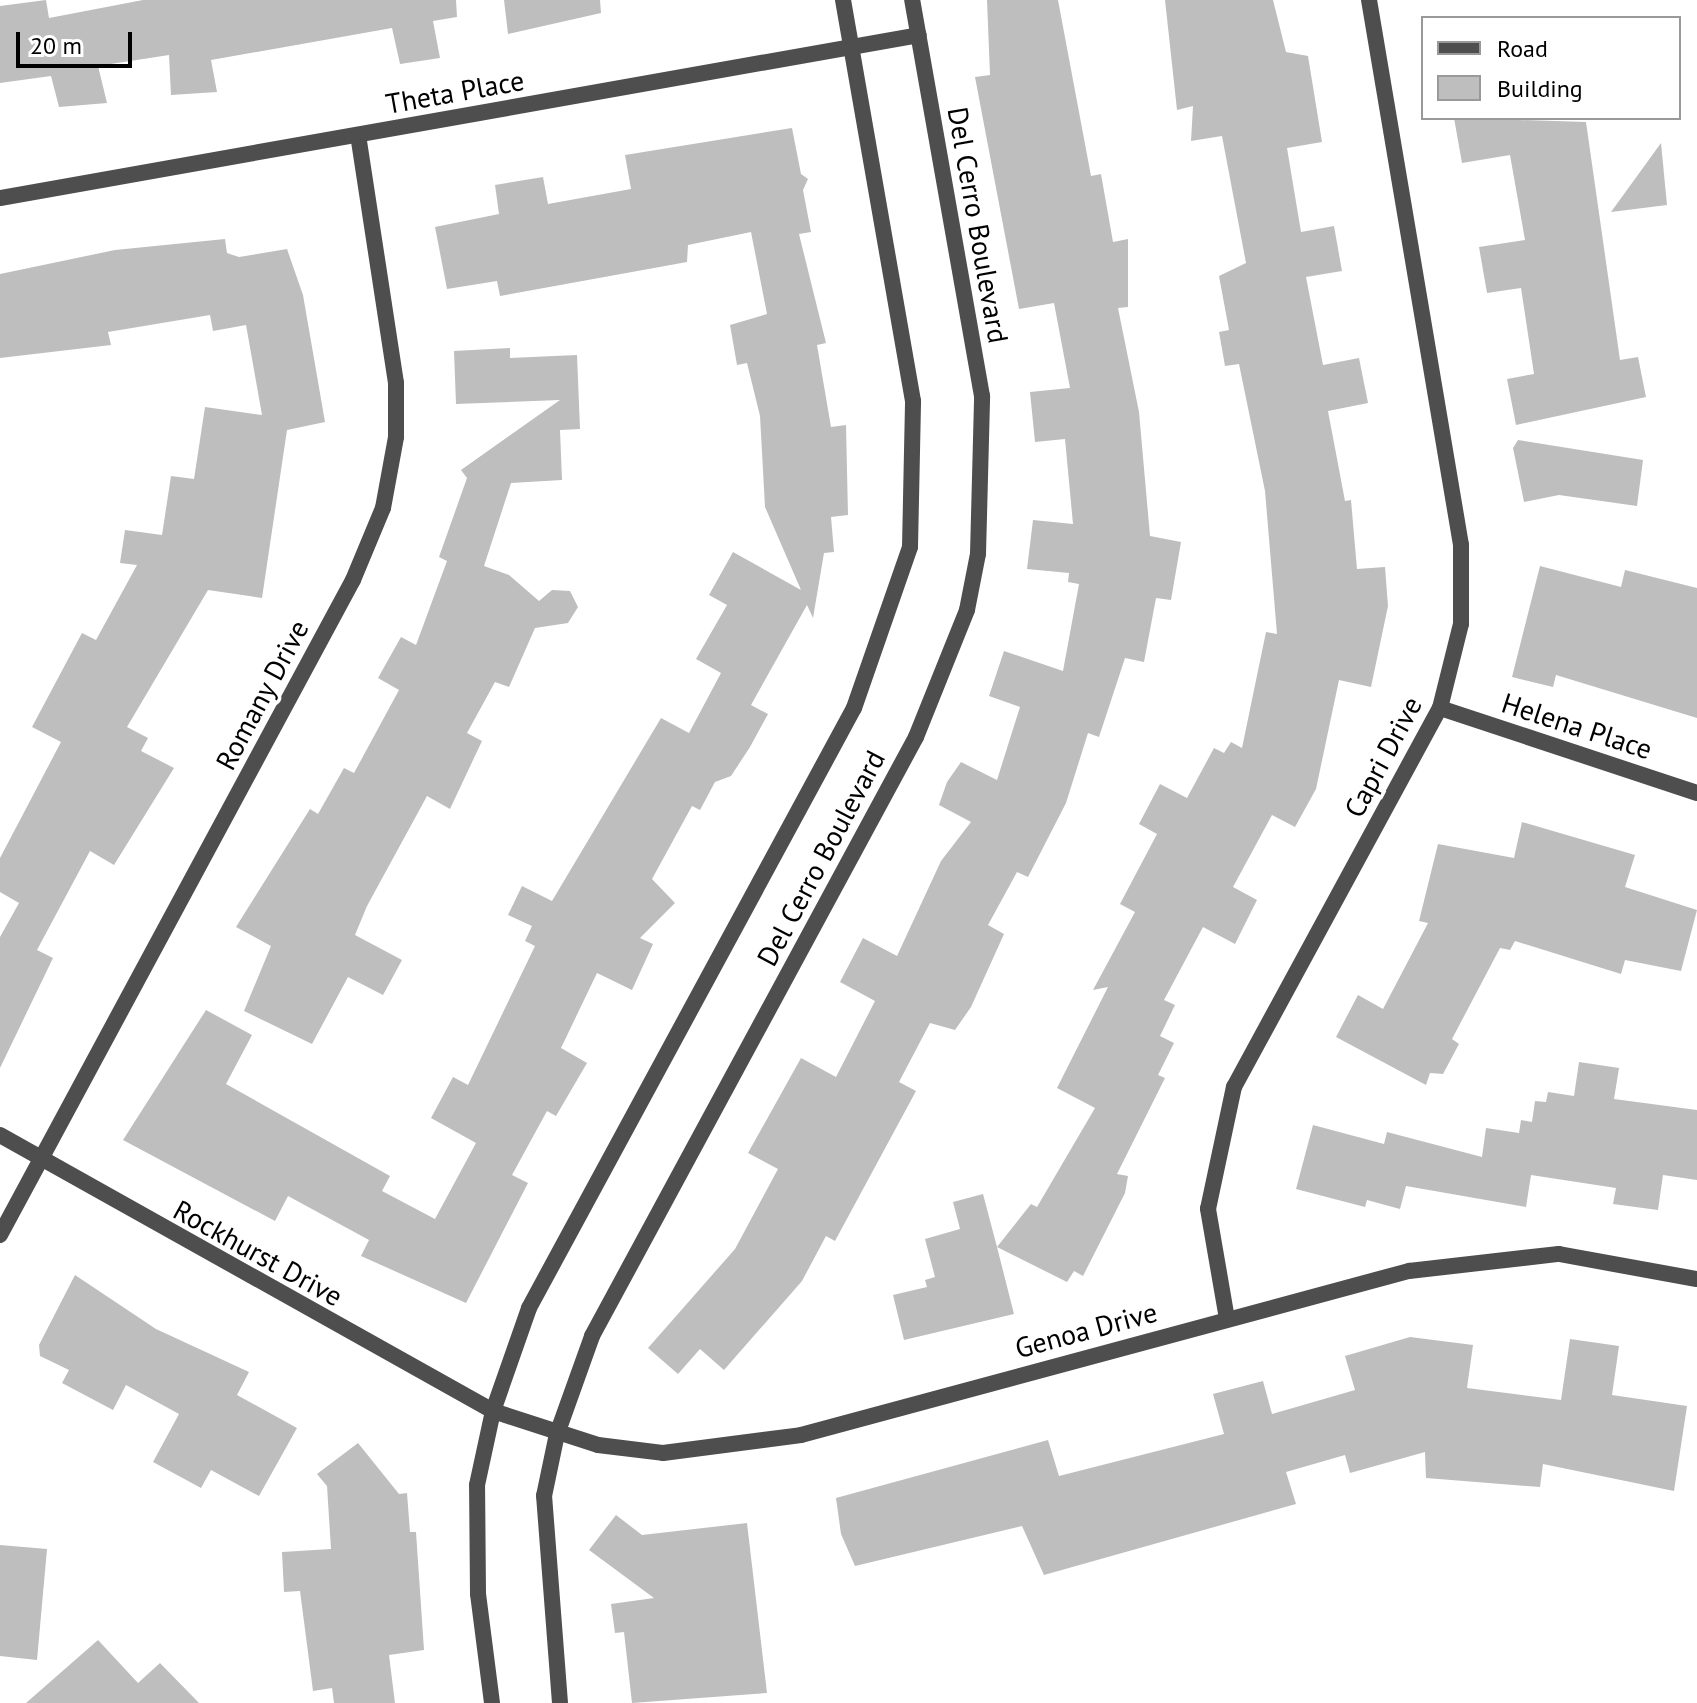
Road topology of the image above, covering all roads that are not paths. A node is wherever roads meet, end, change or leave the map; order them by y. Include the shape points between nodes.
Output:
1 (843, 0) edge
2 (912, 0) edge
3 (1369, 0) edge
4 (919, 35) junction
5 (851, 47) junction
6 (358, 135) junction
7 (0, 198) edge
8 (1440, 708) junction
9 (1697, 793) edge
10 (0, 1135) edge
11 (41, 1160) junction
12 (0, 1235) edge
13 (1697, 1279) edge
14 (1227, 1319) junction
15 (493, 1411) junction
16 (557, 1434) junction
17 (492, 1703) edge
18 (560, 1703) edge

1 - 5 street, Del Cerro Boulevard
2 - 4 street, Del Cerro Boulevard
3 - 8 street, Capri Drive via 1461,545 1461,624
4 - 5 street, Theta Place
4 - 16 street, Del Cerro Boulevard via 982,396 978,554 967,610 916,737 592,1336
5 - 6 street, Theta Place
5 - 15 street, Del Cerro Boulevard via 913,401 910,547 901,590 854,708 529,1308
6 - 7 street, Theta Place
6 - 11 street, Romany Drive via 396,383 396,437 383,508 353,580
8 - 9 street, Helena Place
8 - 14 street, Capri Drive via 1234,1087 1208,1209
10 - 11 street, Rockhurst Drive
11 - 12 street, Romany Drive
11 - 15 street, Rockhurst Drive
13 - 14 street, Genoa Drive via 1559,1254 1409,1271
14 - 16 street, Genoa Drive via 801,1435 663,1453
15 - 16 street, Genoa Drive
15 - 17 street, Del Cerro Boulevard via 477,1485 478,1594
16 - 18 street, Del Cerro Boulevard via 544,1496

